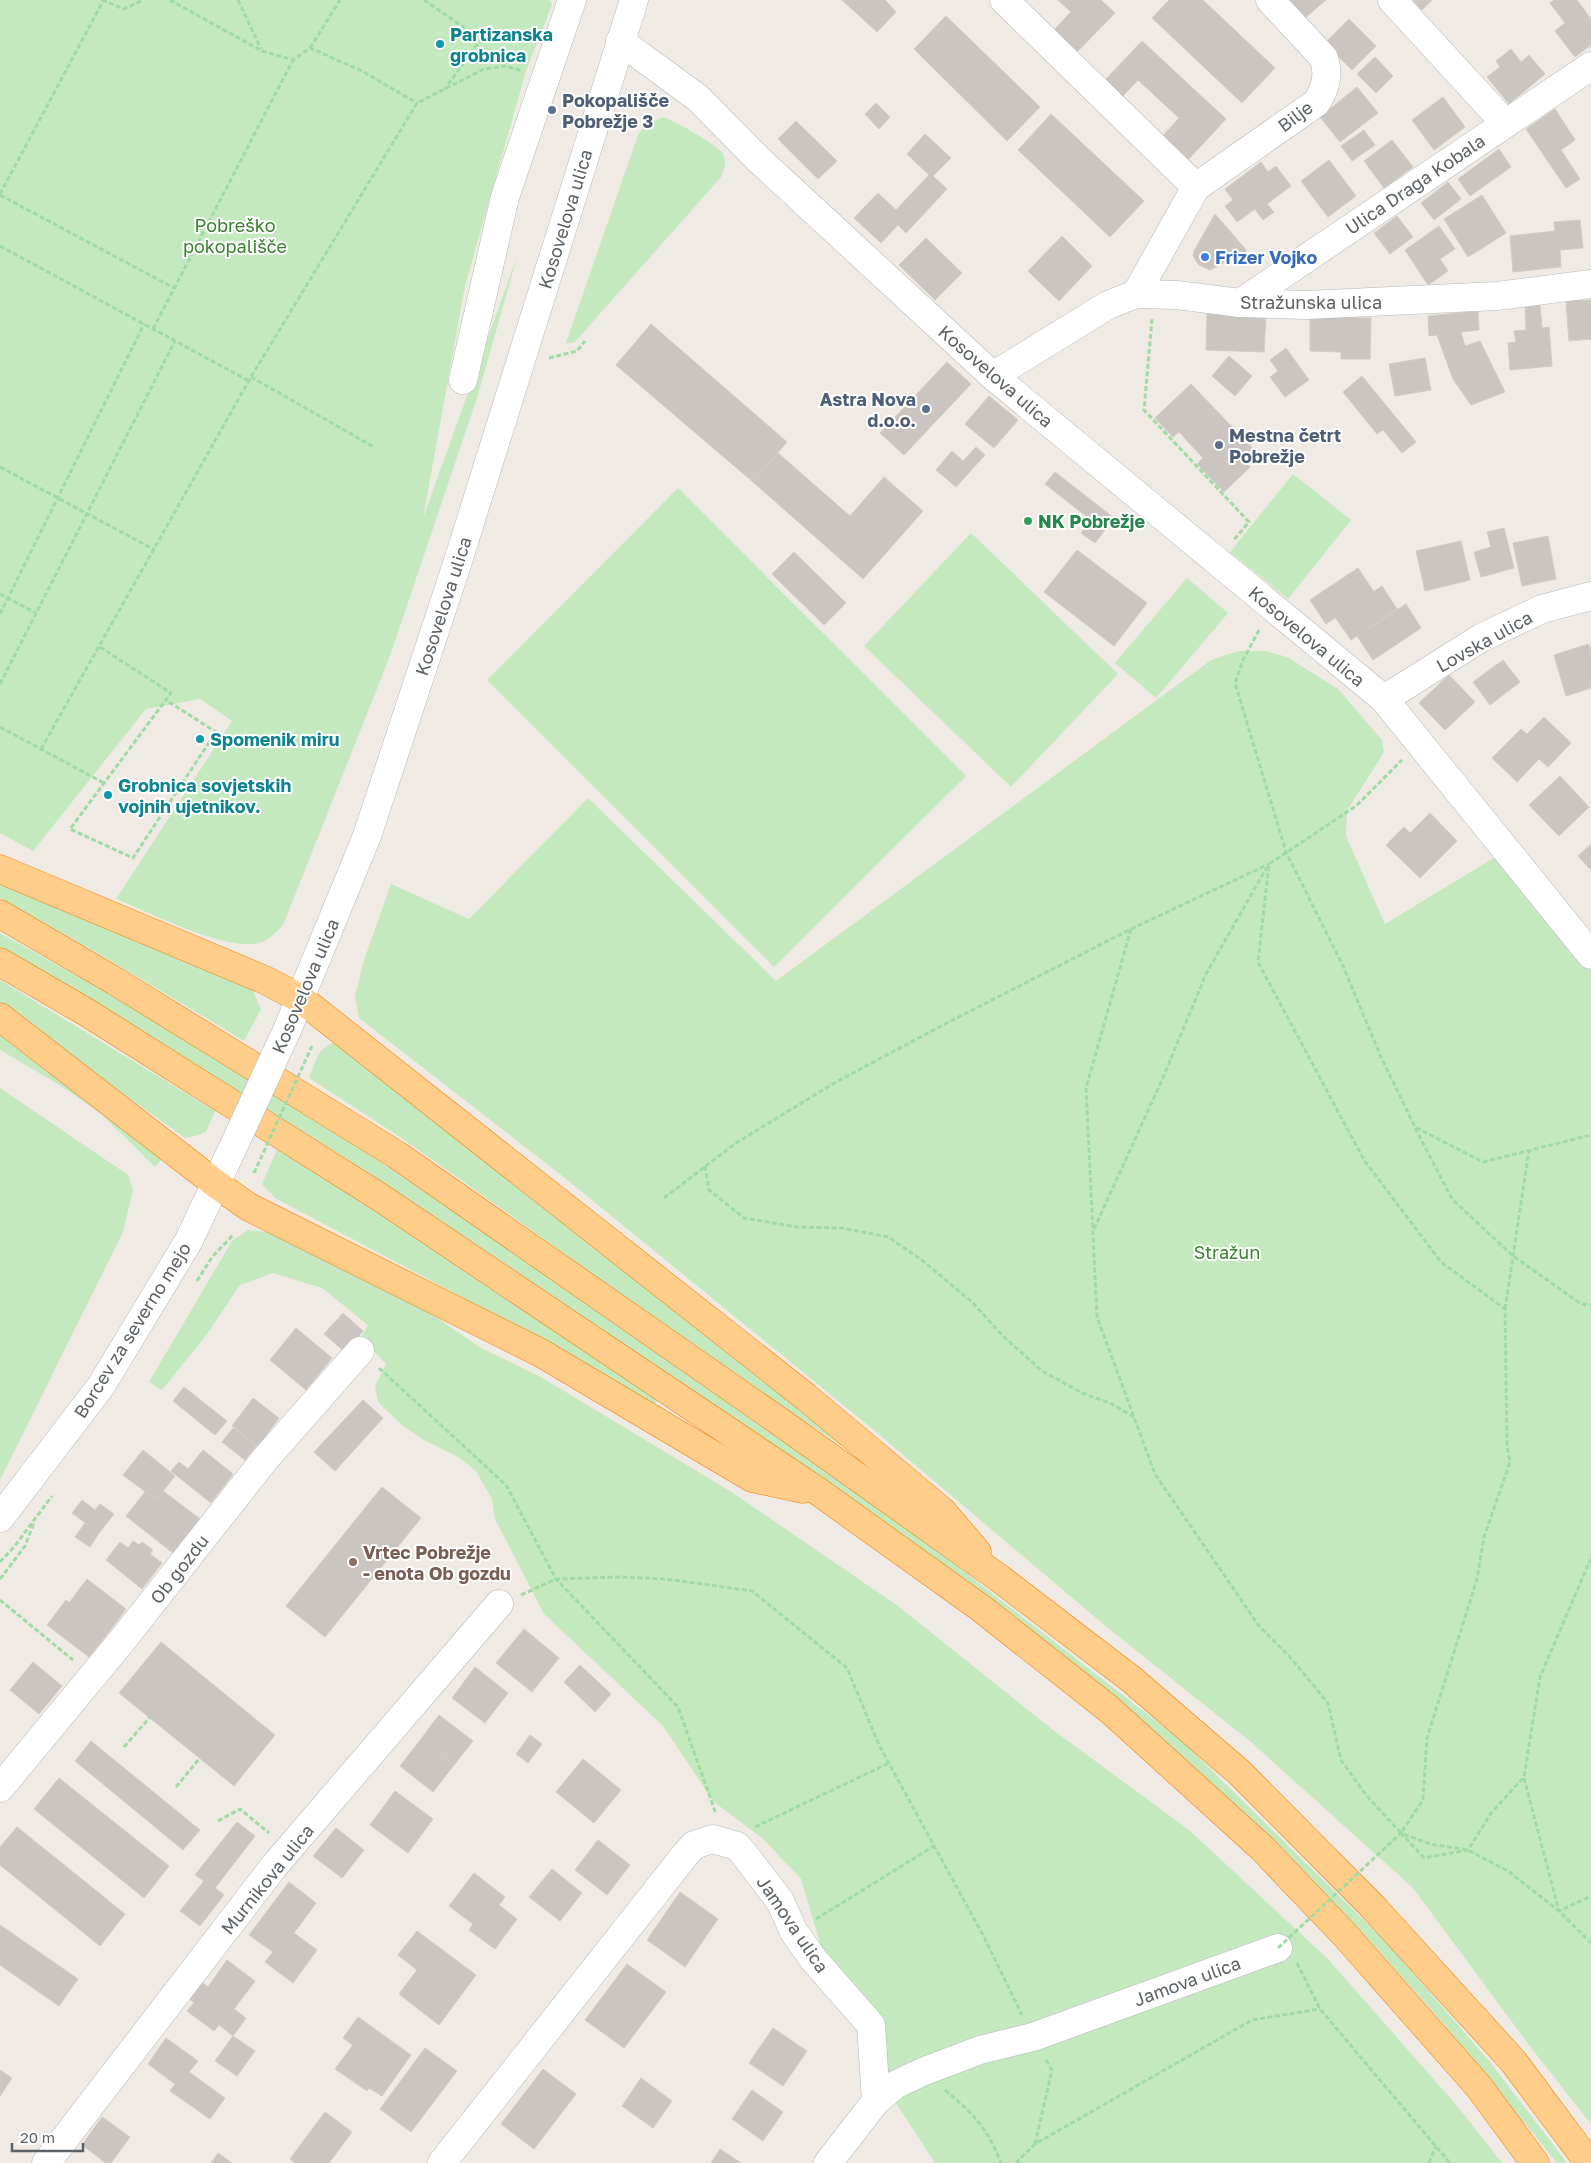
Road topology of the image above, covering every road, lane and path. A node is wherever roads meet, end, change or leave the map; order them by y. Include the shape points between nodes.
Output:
1 (102, 0) edge
2 (143, 0) edge
3 (170, 0) edge
4 (238, 0) edge
5 (340, 0) edge
6 (424, 0) edge
7 (572, 0) edge
8 (634, 0) edge
9 (1004, 0) edge
10 (1270, 0) edge
11 (1392, 0) edge
12 (620, 41) junction
13 (310, 48) junction
14 (262, 50) junction
15 (293, 60) junction
16 (1591, 66) edge
17 (526, 72) dead end
18 (444, 89) junction
19 (417, 103) junction
20 (1506, 123) junction
21 (1196, 187) junction
22 (0, 195) edge
23 (0, 246) edge
24 (1591, 284) edge
25 (174, 288) junction
26 (1145, 295) junction
27 (1240, 303) junction
28 (144, 324) junction
29 (153, 329) junction
30 (175, 341) junction
31 (586, 341) dead end
32 (549, 358) dead end
33 (993, 376) junction
34 (251, 377) junction
35 (463, 380) dead end
36 (249, 381) junction
37 (374, 447) dead end
38 (0, 467) edge
39 (58, 498) junction
40 (87, 514) junction
41 (155, 550) junction
42 (1216, 561) junction
43 (0, 594) edge
44 (1591, 596) edge
45 (8, 598) junction
46 (1276, 610) junction
47 (36, 613) junction
48 (0, 614) edge
49 (100, 647) junction
50 (0, 684) edge
51 (166, 700) junction
52 (1384, 700) junction
53 (0, 728) edge
54 (1418, 744) junction
55 (41, 749) junction
56 (104, 783) junction
57 (1286, 852) junction
58 (1269, 864) junction
59 (0, 869) edge
60 (0, 914) edge
61 (1132, 929) junction
62 (1591, 955) edge
63 (0, 962) edge
64 (300, 999) junction
65 (0, 1017) edge
66 (312, 1046) dead end
67 (1415, 1127) junction
68 (1591, 1136) edge
69 (1529, 1150) junction
70 (230, 1156) joint
71 (705, 1166) junction
72 (254, 1173) dead end
73 (216, 1184) junction
74 (664, 1198) dead end
75 (1094, 1230) junction
76 (1513, 1256) junction
77 (1591, 1305) edge
78 (1504, 1309) junction
79 (360, 1351) joint
80 (1134, 1417) junction
81 (819, 1492) junction
82 (0, 1518) edge
83 (34, 1520) dead end
84 (1591, 1558) edge
85 (999, 1578) junction
86 (0, 1579) edge
87 (556, 1579) junction
88 (0, 1600) edge
89 (499, 1604) joint
90 (93, 1676) junction
91 (150, 1717) dead end
92 (124, 1747) dead end
93 (199, 1759) dead end
94 (889, 1763) junction
95 (1524, 1777) junction
96 (176, 1787) dead end
97 (0, 1788) edge
98 (218, 1821) dead end
99 (1401, 1833) junction
100 (725, 1841) junction
101 (934, 1846) junction
102 (288, 1849) junction
103 (1468, 1850) junction
104 (1591, 1896) edge
105 (1559, 1911) junction
106 (794, 1932) junction
107 (1591, 1943) edge
108 (1287, 1949) junction
109 (1320, 2009) junction
110 (1033, 2037) junction
111 (922, 2072) junction
112 (876, 2101) junction
113 (1035, 2144) junction
114 (1436, 2146) junction
115 (49, 2162) edge
116 (442, 2163) edge
117 (828, 2163) edge
118 (1001, 2163) edge
119 (1016, 2163) edge
120 (1429, 2163) edge
121 (1450, 2163) edge
122 (1535, 2163) edge
123 (1589, 2163) edge

1 - 2 path via 124,9
1 - 22 path
3 - 14 path
4 - 14 path
5 - 13 path
6 - 18 path via 481,40
7 - 35 street via 505,197
8 - 12 street, Kosovelova ulica
9 - 21 street
10 - 21 street, Bilje via 1324,58 1327,68 1325,86 1316,103
11 - 20 street
12 - 33 street, Kosovelova ulica via 698,98 757,158
12 - 64 street, Kosovelova ulica via 458,561 367,836
13 - 15 path
13 - 19 path via 360,70
14 - 15 path
15 - 25 path
16 - 20 street, Ulica Draga Kobala
17 - 18 path via 505,66 484,69
18 - 19 path
19 - 34 path
20 - 27 street, Ulica Draga Kobala
21 - 26 street, Bilje
22 - 25 path
23 - 28 path
24 - 27 street, Stražunska ulica via 1497,296 1308,305
25 - 29 path
26 - 27 street, Stražunska ulica via 1177,295
26 - 33 street, Stražunska ulica via 1108,305
26 - 42 path via 1144,410 1249,522
28 - 29 path
28 - 39 path
29 - 30 path
30 - 36 path
30 - 40 path
31 - 32 path via 577,351
33 - 42 street, Kosovelova ulica
34 - 36 path
34 - 37 path
36 - 41 path
38 - 39 path
39 - 40 path
39 - 45 path
40 - 41 path
40 - 47 path
41 - 49 path
42 - 46 street, Kosovelova ulica
43 - 45 path
44 - 52 street, Lovska ulica via 1542,609 1482,638
45 - 47 path
45 - 48 path
46 - 52 street, Kosovelova ulica
46 - 57 path via 1259,631 1243,660 1235,684
47 - 50 path
49 - 51 path via 171,693
49 - 55 path
51 - 56 path
51 - 56 path via 216,732 133,858 70,829
52 - 54 street, Kosovelova ulica
53 - 55 path
54 - 57 path via 1356,806
54 - 62 street, Kosovelova ulica
55 - 56 path
57 - 58 path
57 - 67 path via 1343,966
58 - 61 path
58 - 75 path via 1206,974
58 - 78 path via 1258,962 1364,1160 1441,1262
59 - 64 highway via 265,980
60 - 85 highway via 397,1155
61 - 71 path via 836,1082 736,1143
61 - 75 path via 1086,1088
63 - 81 highway via 86,1012 378,1196
64 - 70 street, Kosovelova ulica, bridge
64 - 85 highway via 806,1397 942,1511
65 - 73 highway
66 - 72 path, bridge
67 - 69 path via 1483,1162
67 - 76 path via 1452,1199
68 - 69 path
69 - 76 path
70 - 73 street, Borcev za severno mejo
71 - 74 path
71 - 80 path via 709,1190 744,1218 797,1226 842,1228 888,1238 923,1261 972,1302 1042,1372 1082,1393 1110,1402
73 - 81 highway via 249,1207 541,1353 752,1478
73 - 82 street, Borcev za severno mejo via 188,1242 101,1386
75 - 80 path via 1097,1317
76 - 77 path via 1581,1304
76 - 78 path
78 - 99 path via 1510,1462 1484,1537 1477,1578 1427,1738 1423,1800
79 - 87 path via 506,1485
79 - 90 street, Ob gozdu via 266,1458
80 - 99 path via 1155,1474 1259,1626 1328,1703 1341,1760 1366,1796
81 - 122 highway via 982,1609 1110,1710 1262,1848 1345,1935 1479,2087
83 - 86 path via 26,1546
84 - 95 path via 1540,1677
85 - 123 highway via 1131,1679 1240,1773 1372,1906 1512,2061
87 - 89 path
87 - 94 path via 666,1579 752,1591 847,1668
87 - 100 path via 678,1707
88 - 90 path
89 - 102 street, Murnikova ulica
90 - 97 street, Ob gozdu
91 - 92 path
93 - 96 path
94 - 100 path
94 - 101 path
95 - 103 path via 1491,1813
95 - 105 path
98 - 102 path via 240,1808
99 - 103 path via 1430,1844
99 - 103 path via 1424,1858
99 - 108 path, bridge
100 - 106 street, Jamova ulica via 737,1846 780,1901
100 - 116 street via 702,1841 685,1855
101 - 106 path
101 - 110 path via 984,1937
102 - 115 street, Murnikova ulica
103 - 105 path via 1508,1871
104 - 105 path
105 - 107 path
106 - 112 street, Jamova ulica via 871,2025
108 - 109 path
108 - 110 street, Jamova ulica
109 - 113 path via 1252,2020
109 - 114 path
110 - 111 street, Jamova ulica via 980,2050
110 - 113 path via 1052,2070
111 - 112 street, Jamova ulica via 895,2085
111 - 118 path via 967,2107 993,2141
112 - 117 street
113 - 119 path
114 - 120 path
114 - 121 path

